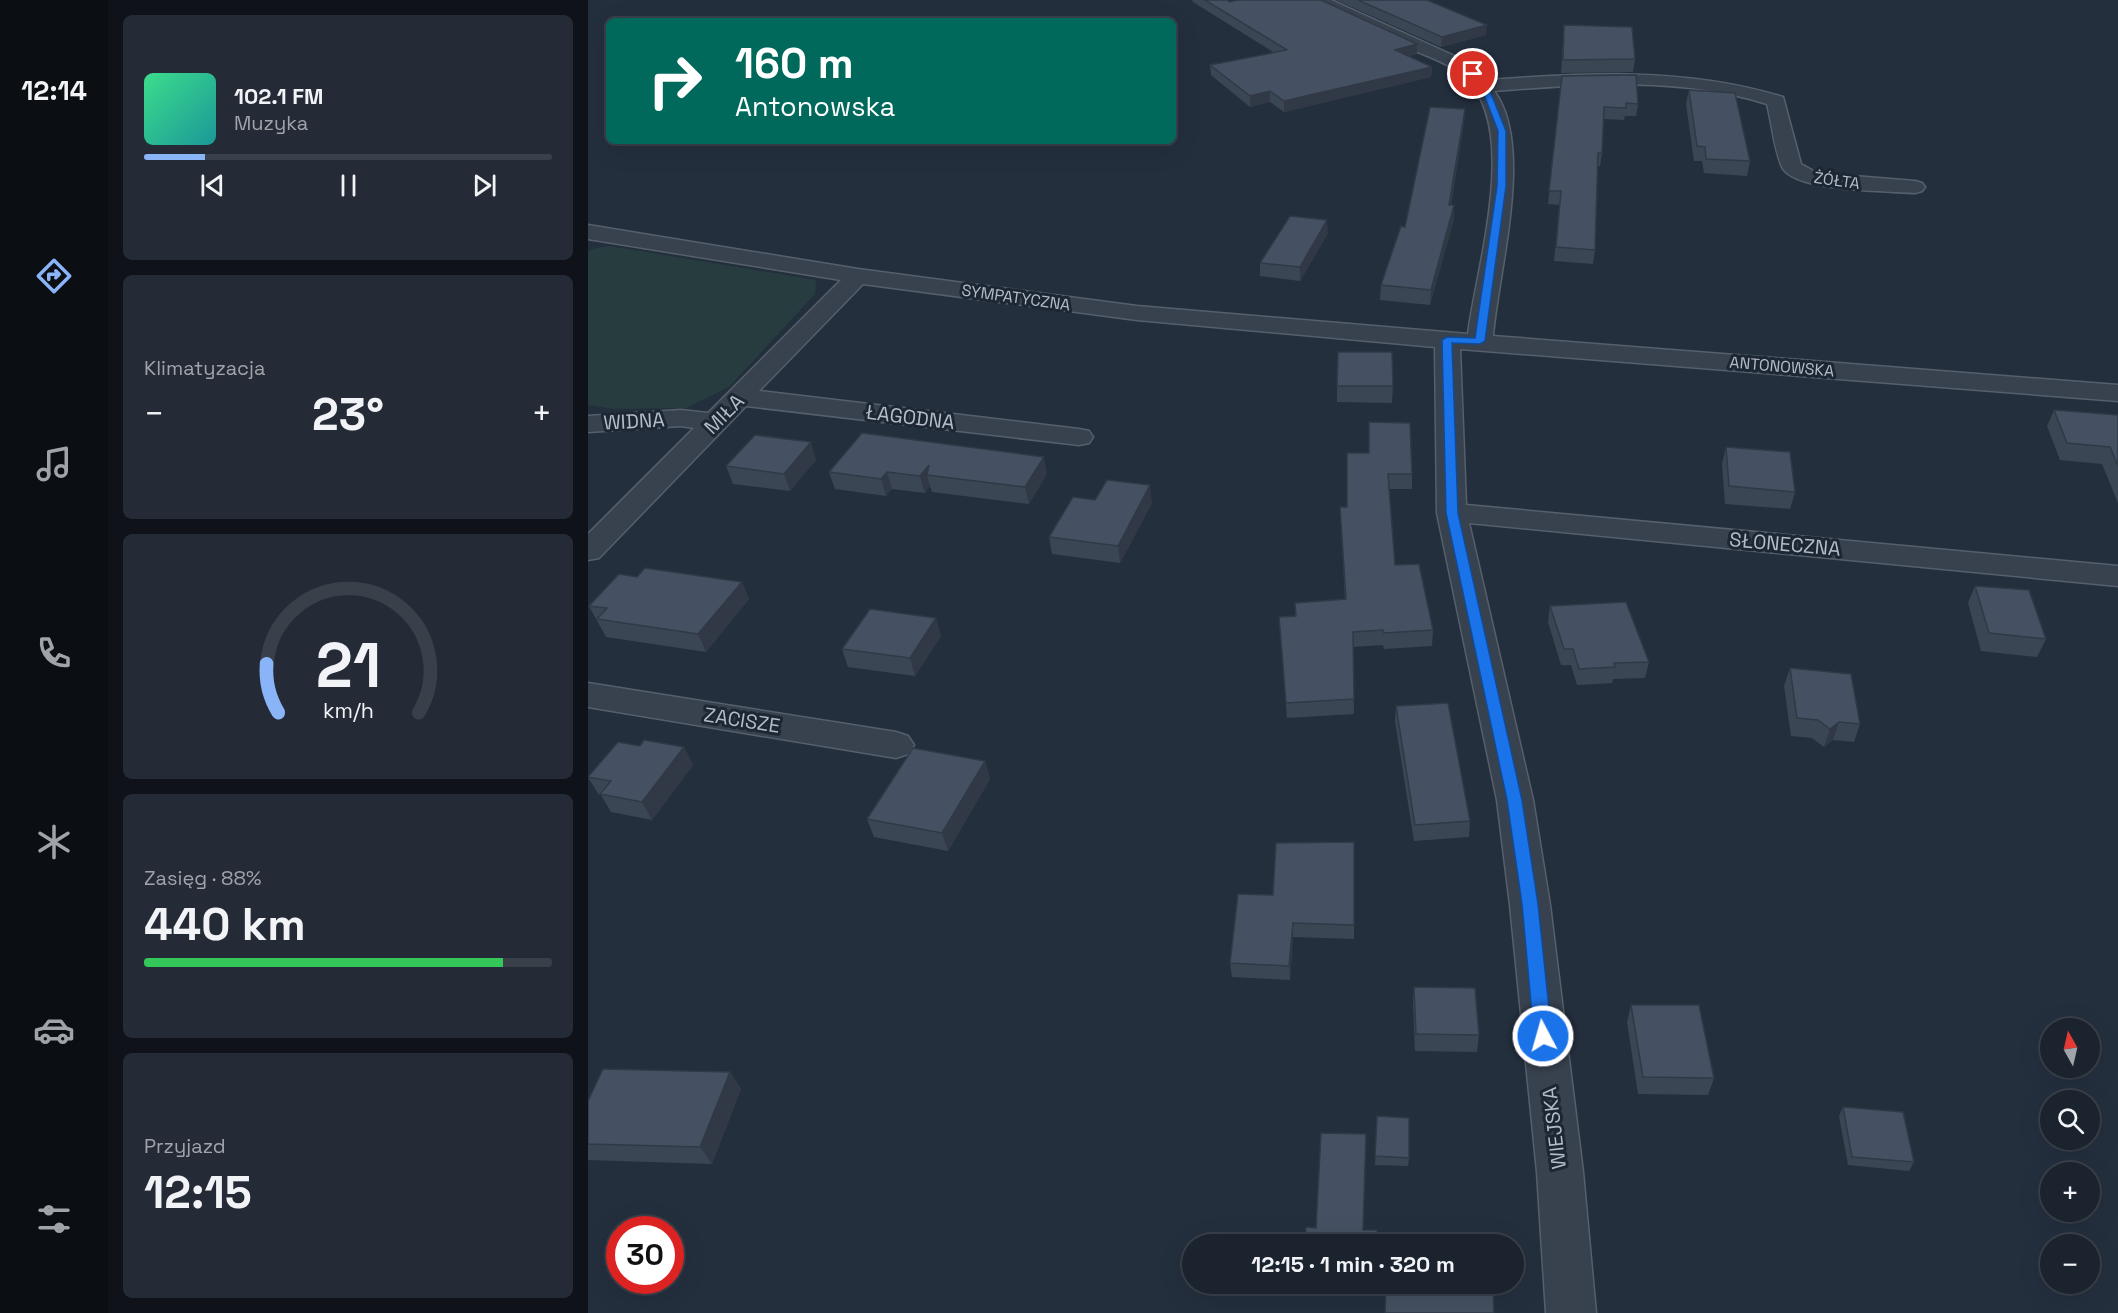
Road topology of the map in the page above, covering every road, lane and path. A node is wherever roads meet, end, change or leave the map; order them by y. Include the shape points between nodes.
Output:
1 (1318, 0) edge
2 (1484, 86) junction
3 (1915, 187) dead end
4 (588, 232) edge
5 (858, 276) junction
6 (1463, 340) junction
7 (2118, 393) edge
8 (741, 397) junction
9 (716, 422) junction
10 (588, 424) edge
11 (1079, 436) dead end
12 (1452, 513) junction
13 (588, 551) edge
14 (2118, 576) edge
15 (588, 694) edge
16 (896, 745) dead end
17 (1571, 1313) edge

1 - 2 street via 1450,60
2 - 3 street, ŻÓŁTA via 1624,81 1733,87 1776,101 1792,167 1801,174 1824,180
2 - 6 street, WIEJSKA via 1502,131 1498,220
4 - 5 street, SYMPATYCZNA
5 - 6 street, SYMPATYCZNA via 1137,313
5 - 8 street, MIŁA
6 - 7 street, ANTONOWSKA
6 - 12 street, WIEJSKA
8 - 9 street, MIŁA
8 - 11 street, ŁAGODNA
9 - 10 street, WIDNA via 681,418
9 - 13 street, MIŁA
12 - 14 street, SŁONECZNA
12 - 17 street, WIEJSKA via 1518,824 1530,904 1560,1172
15 - 16 street, ZACISZE

